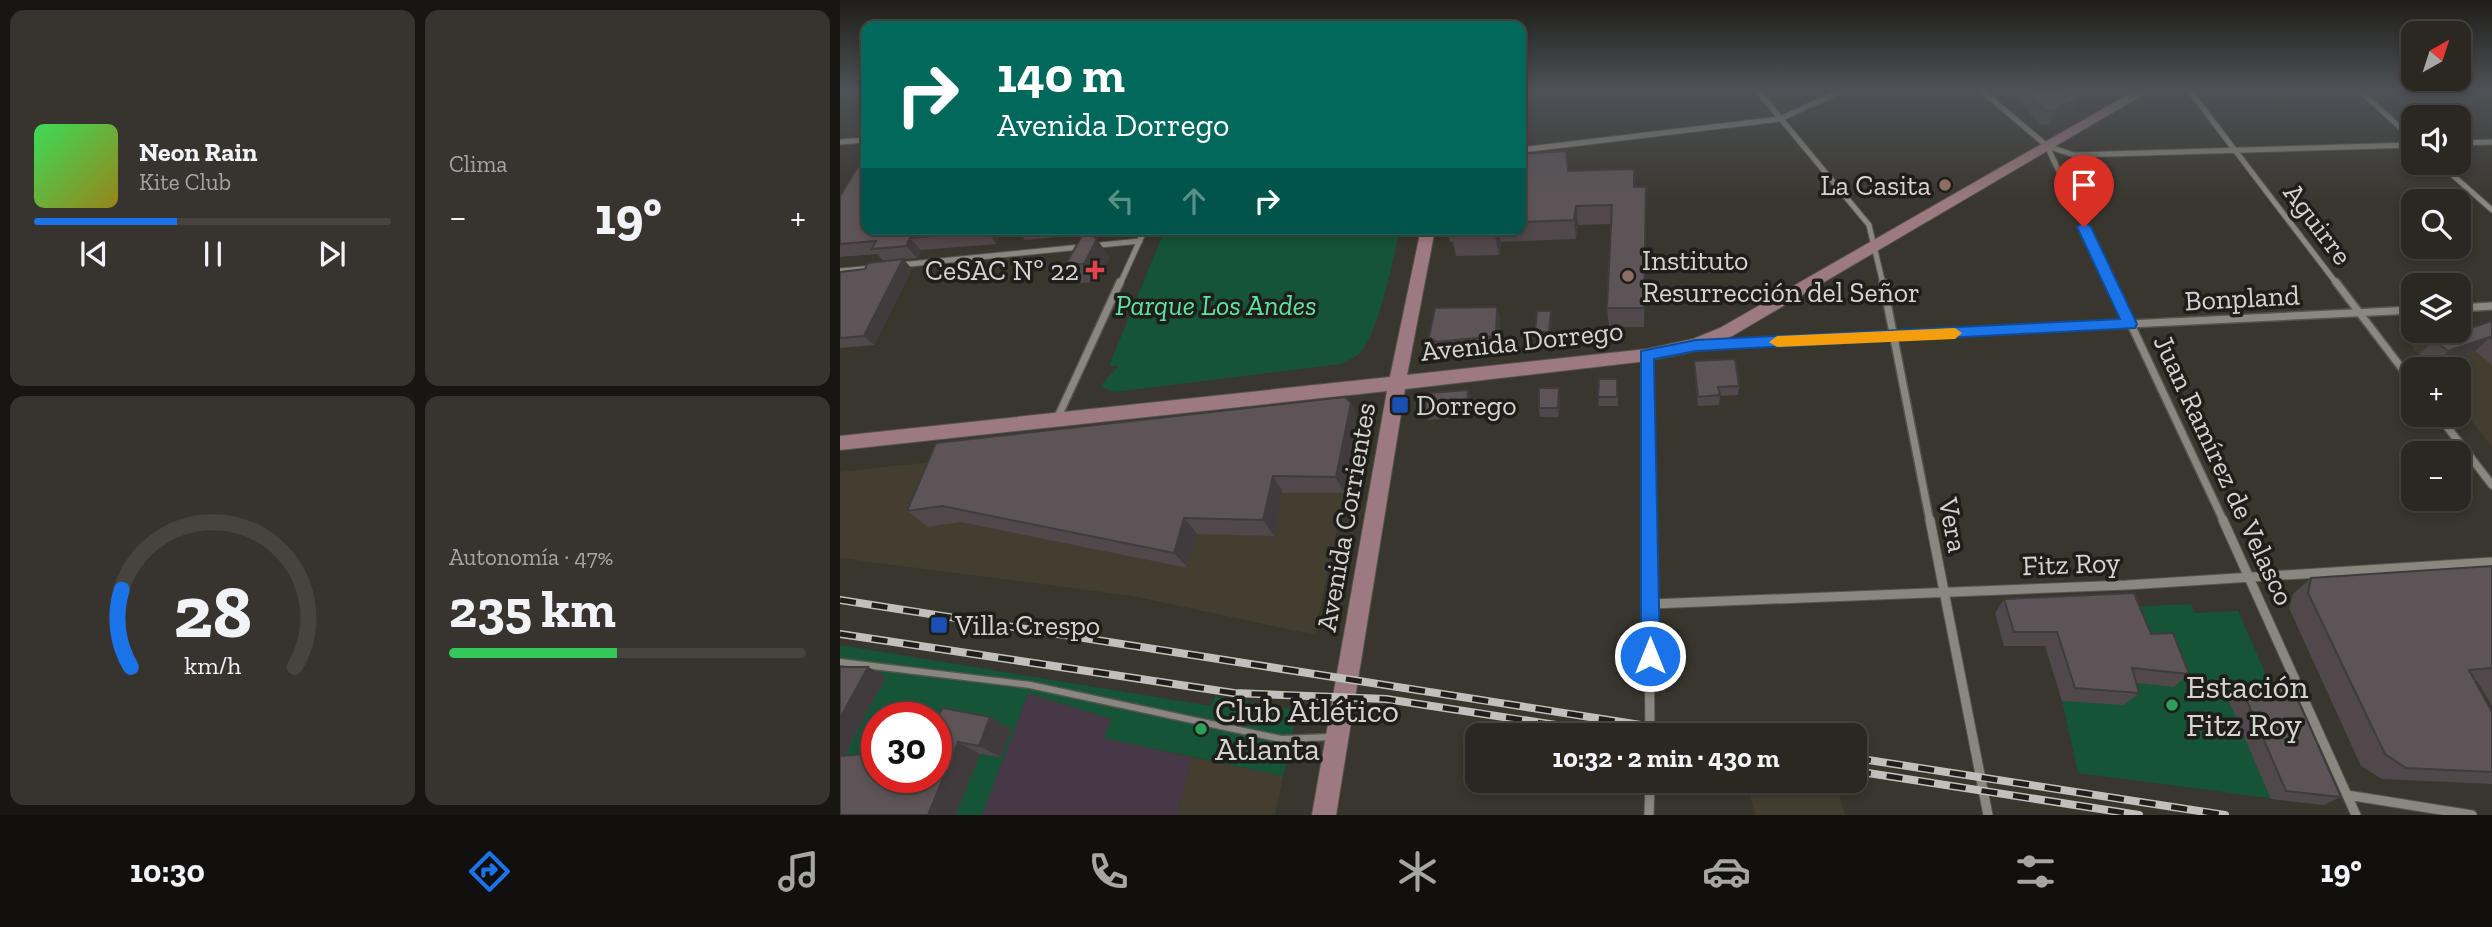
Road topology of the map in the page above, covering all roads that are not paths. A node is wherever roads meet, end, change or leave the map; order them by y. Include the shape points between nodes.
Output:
1 (1705, 128) edge
2 (1788, 128) edge
3 (2026, 128) edge
4 (2078, 128) edge
5 (2218, 128) edge
6 (861, 140) edge
7 (840, 142) edge
8 (2492, 142) edge
9 (2471, 143) edge
10 (2401, 145) edge
11 (2047, 146) junction
12 (1526, 149) edge
13 (2236, 152) junction
14 (2453, 175) edge
15 (2492, 210) edge
16 (1142, 235) edge
17 (1427, 235) edge
18 (1140, 241) junction
19 (1875, 244) junction
20 (894, 265) edge
21 (880, 267) edge
22 (840, 271) edge
23 (2492, 306) edge
24 (2471, 307) edge
25 (2401, 311) edge
26 (2359, 313) junction
27 (2130, 324) junction
28 (1892, 337) junction
29 (1696, 345) junction
30 (1647, 355) junction
31 (2401, 367) edge
32 (1397, 383) junction
33 (1056, 421) junction
34 (2447, 427) edge
35 (840, 443) edge
36 (2492, 485) edge
37 (2492, 562) edge
38 (2250, 577) junction
39 (2127, 585) junction
40 (1943, 592) junction
41 (2131, 596) edge
42 (1651, 604) junction
43 (840, 662) edge
44 (1650, 723) edge
45 (1337, 737) junction
46 (1650, 793) edge
47 (2347, 796) junction
48 (1324, 815) edge
49 (1649, 815) edge
50 (1988, 815) edge
51 (2356, 815) edge
52 (2472, 815) edge

1 - 12 street
2 - 19 street, Vera via 1869,225
3 - 11 street
4 - 11 main road, Avenida Dorrego
5 - 13 street, Aguirre
6 - 7 street
8 - 9 street
10 - 13 street
11 - 13 street via 2092,156
11 - 19 main road, Avenida Dorrego
11 - 27 street, Juan Ramírez de Velasco
13 - 26 street, Aguirre
14 - 15 street
16 - 18 street
17 - 32 main road, Avenida Corrientes
18 - 20 street
18 - 33 street
19 - 28 street, Vera
19 - 29 main road, Avenida Dorrego
21 - 22 street
23 - 24 street
25 - 26 street, Bonpland
26 - 27 street, Bonpland
26 - 31 street, Aguirre
27 - 28 street, Bonpland
27 - 38 street, Juan Ramírez de Velasco
28 - 29 street, Bonpland
28 - 40 street, Vera
29 - 30 main road, Avenida Dorrego
30 - 32 main road, Avenida Dorrego
30 - 42 street
32 - 33 main road, Avenida Dorrego
32 - 45 main road, Avenida Corrientes
33 - 35 main road, Avenida Dorrego
34 - 36 street
37 - 38 street, Fitz Roy
38 - 39 street, Fitz Roy
38 - 47 street, Juan Ramírez de Velasco
39 - 40 street, Fitz Roy
39 - 41 lane
40 - 42 street, Fitz Roy
40 - 50 street, Vera
42 - 44 street
43 - 45 lane via 1030,685 1281,739
45 - 48 main road, Avenida Corrientes
46 - 49 street
47 - 51 street, Juan Ramírez de Velasco
47 - 52 street

